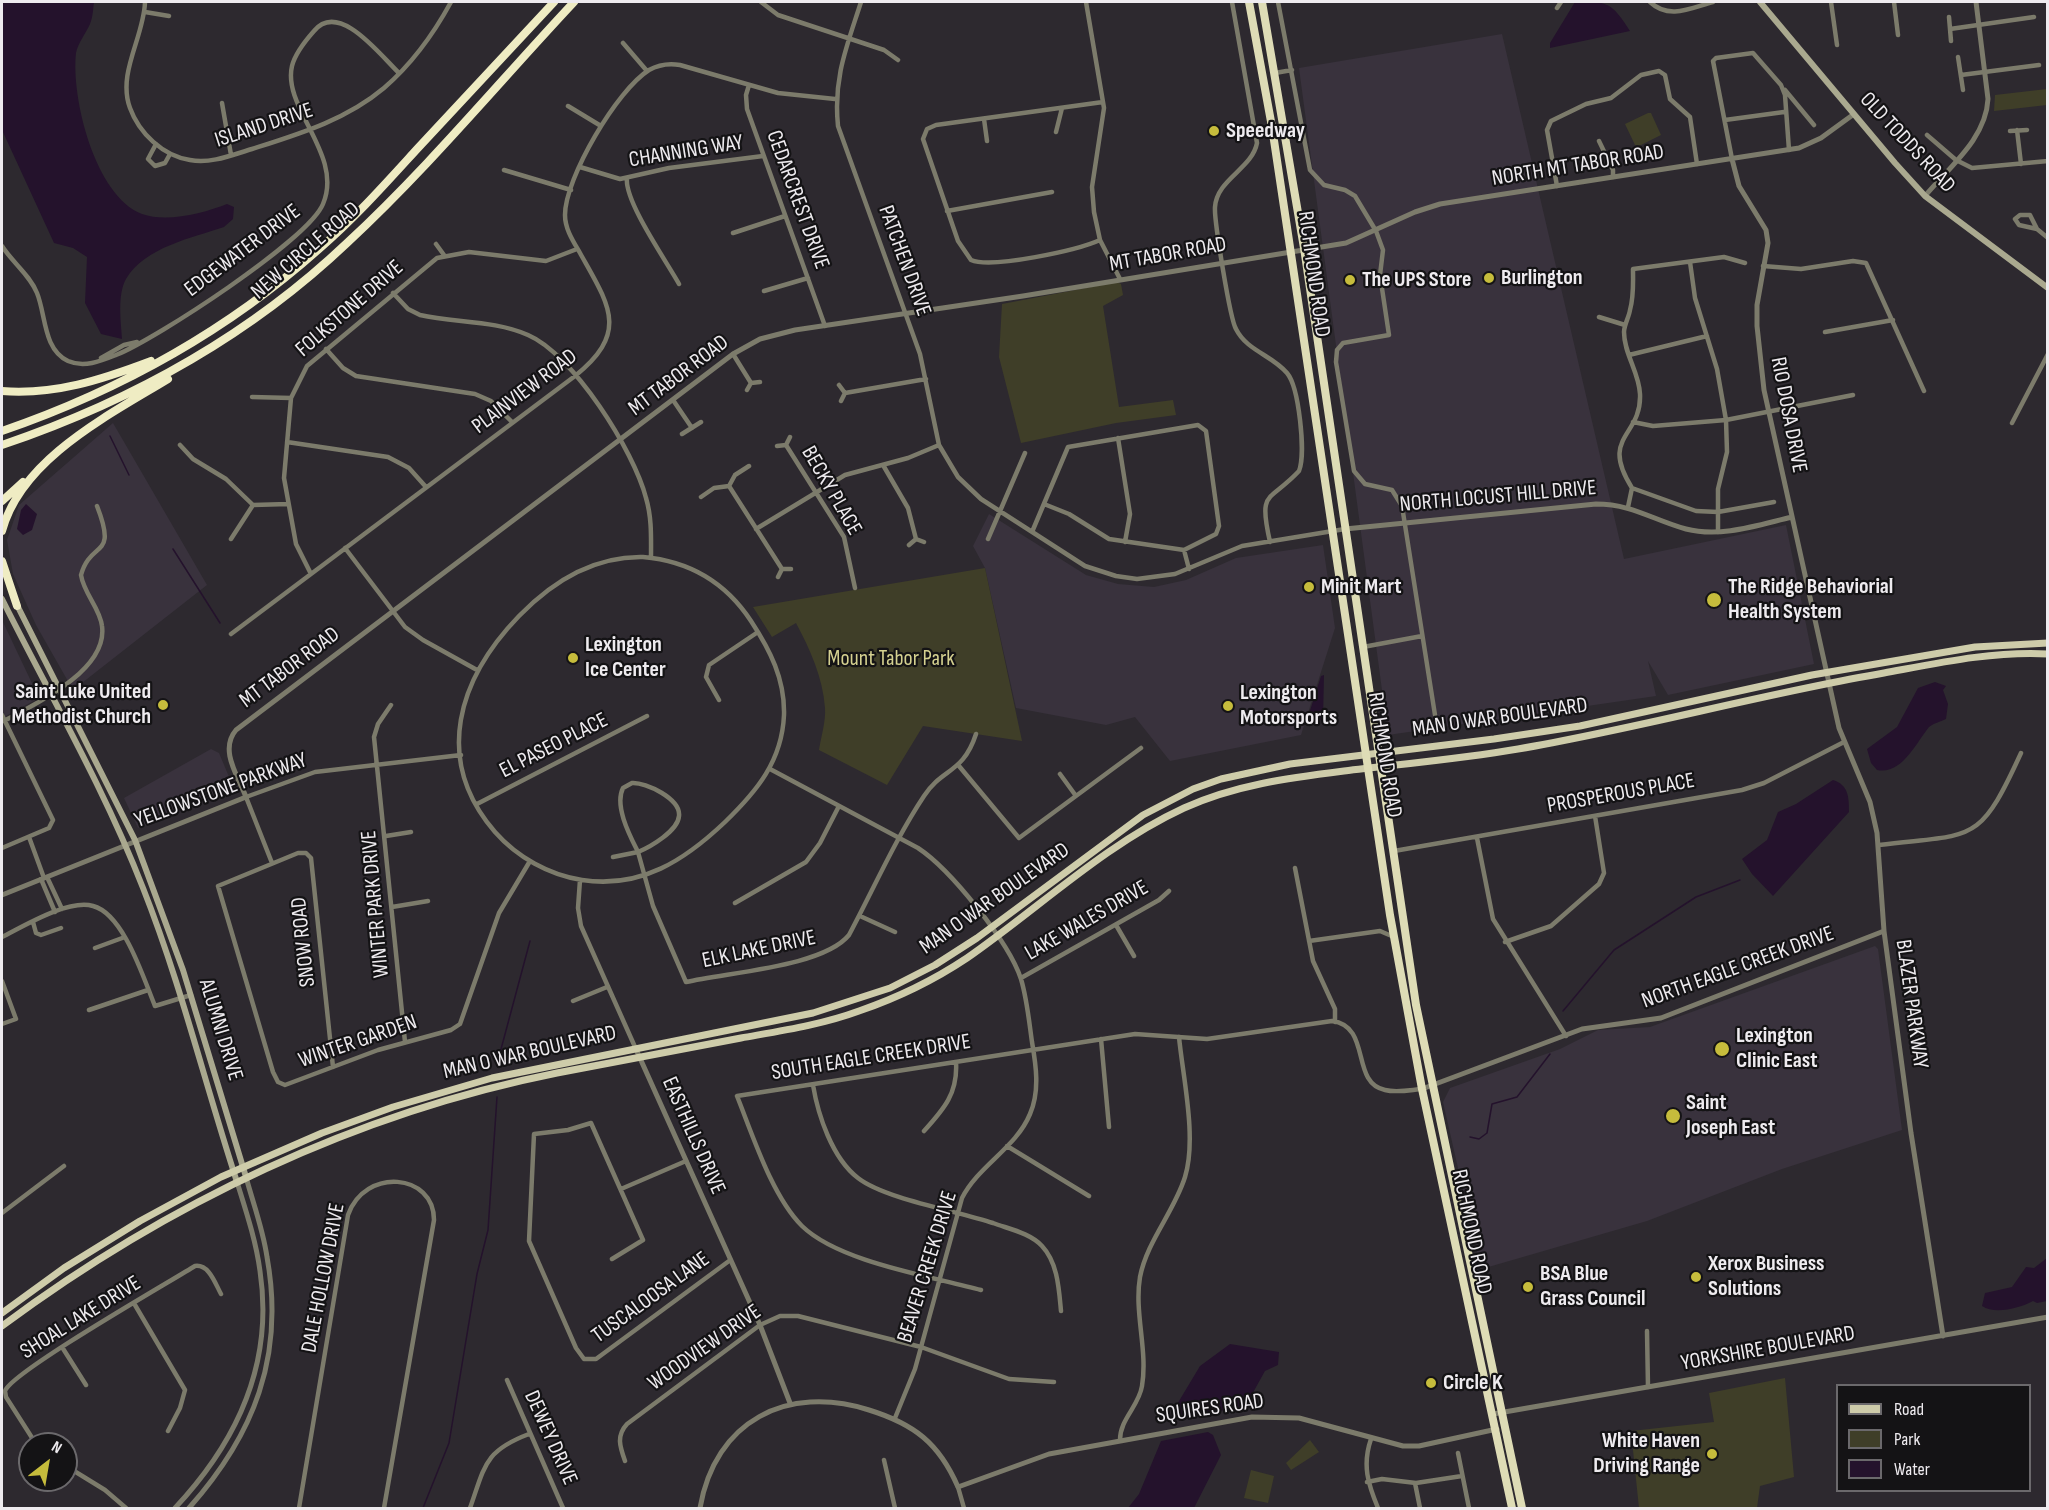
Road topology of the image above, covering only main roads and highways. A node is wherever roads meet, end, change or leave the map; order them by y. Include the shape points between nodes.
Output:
1 (554, 2) edge
2 (574, 2) edge
3 (1249, 2) edge
4 (1262, 2) edge
5 (1760, 2) edge
6 (2048, 288) edge
7 (239, 329) junction
8 (195, 341) junction
9 (2, 391) edge
10 (2, 430) edge
11 (2, 445) edge
12 (51, 459) junction
13 (2, 501) edge
14 (2, 531) edge
15 (2, 561) edge
16 (2, 573) edge
17 (2, 599) edge
18 (17, 606) junction
19 (2048, 643) edge
20 (2048, 654) edge
21 (1379, 753) junction
22 (1365, 754) junction
23 (1381, 766) junction
24 (1367, 768) junction
25 (244, 1167) junction
26 (234, 1171) junction
27 (246, 1177) junction
28 (237, 1182) junction
29 (2, 1313) edge
30 (2, 1326) edge
31 (1497, 1413) junction
32 (1500, 1429) junction
33 (1512, 1509) edge
34 (1522, 1509) edge

1 - 8 highway, NEW CIRCLE ROAD via 370,201 319,249
2 - 7 highway, NEW CIRCLE ROAD via 348,243
3 - 22 highway, RICHMOND ROAD via 1291,250
4 - 21 highway, RICHMOND ROAD via 1304,248
5 - 6 main road, OLD TODDS ROAD via 1925,196
7 - 11 highway, NEW CIRCLE ROAD via 144,387 86,414
7 - 12 highway via 192,364 86,430
8 - 9 highway via 84,385 38,392
8 - 10 highway, NEW CIRCLE ROAD via 107,389
12 - 13 highway
12 - 14 highway via 15,499
15 - 18 highway
16 - 18 main road, ALUMNI DRIVE
17 - 26 main road, ALUMNI DRIVE via 125,845 161,935
18 - 25 main road, ALUMNI DRIVE via 135,840 168,926
19 - 21 main road, MAN O WAR BOULEVARD via 1975,646 1827,672 1580,726
20 - 23 main road, MAN O WAR BOULEVARD via 1973,657 1830,682 1518,749
21 - 22 main road, MAN O WAR BOULEVARD
21 - 23 highway, RICHMOND ROAD
22 - 24 highway, RICHMOND ROAD
22 - 25 main road, MAN O WAR BOULEVARD via 1248,771 1193,789 1134,821 935,965 854,1002 515,1072 440,1092 321,1133
23 - 24 main road, MAN O WAR BOULEVARD
23 - 31 highway, RICHMOND ROAD via 1416,1005
24 - 27 main road, MAN O WAR BOULEVARD via 1258,783 1188,806 1130,839 964,960 861,1010 783,1030 503,1085 328,1142
24 - 31 highway, RICHMOND ROAD via 1422,1089
25 - 26 main road, MAN O WAR BOULEVARD
25 - 27 main road, ALUMNI DRIVE
26 - 28 main road, ALUMNI DRIVE
26 - 29 main road, MAN O WAR BOULEVARD via 104,1243
27 - 28 main road, MAN O WAR BOULEVARD
28 - 30 main road, MAN O WAR BOULEVARD via 122,1244
31 - 32 highway, RICHMOND ROAD
32 - 33 highway, RICHMOND ROAD
32 - 34 highway, RICHMOND ROAD

